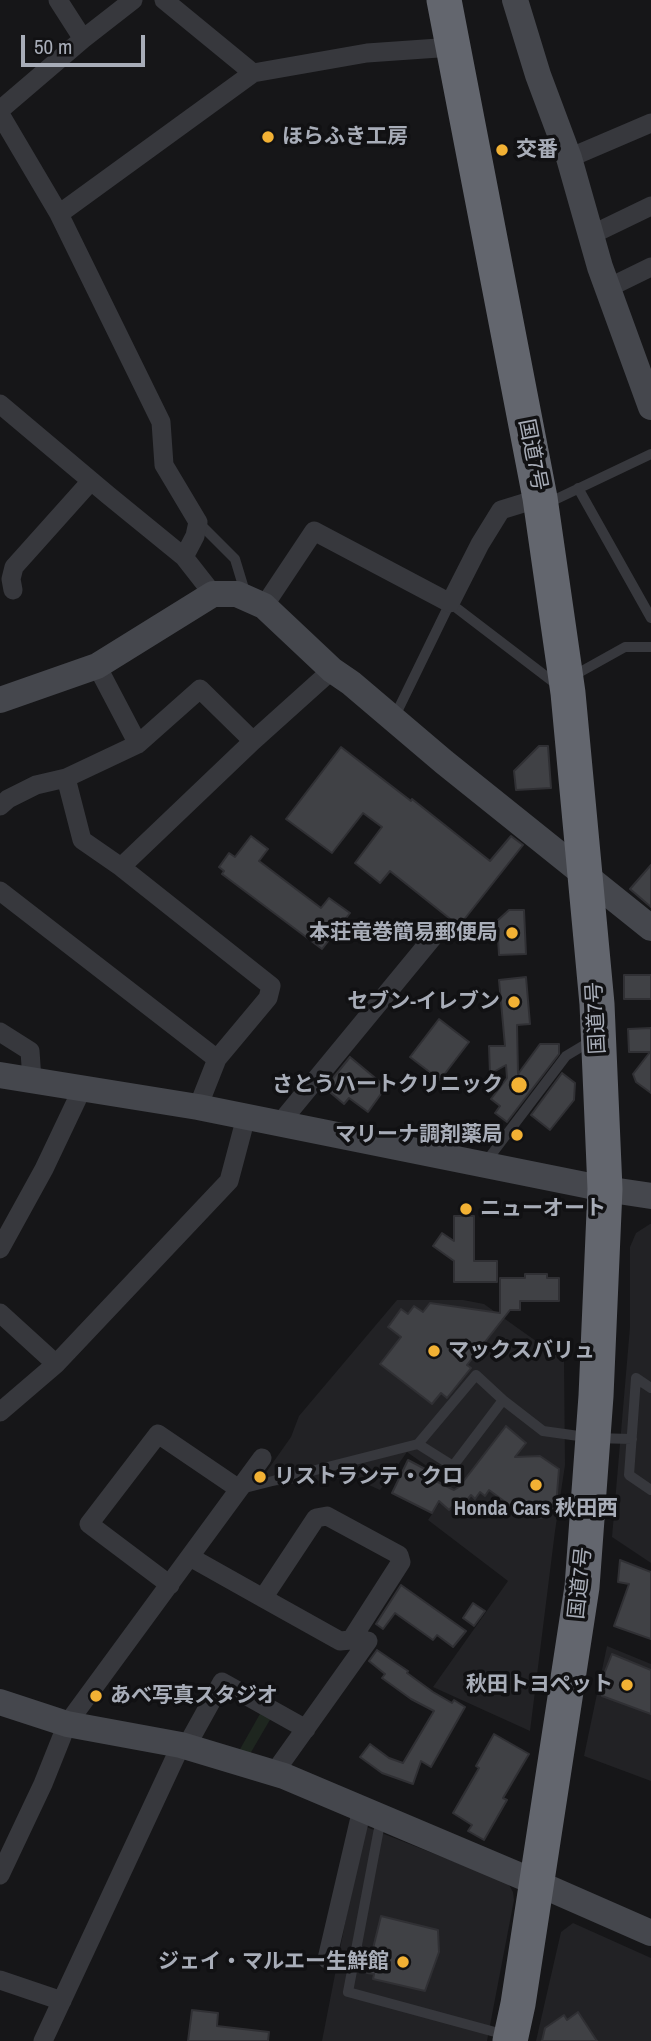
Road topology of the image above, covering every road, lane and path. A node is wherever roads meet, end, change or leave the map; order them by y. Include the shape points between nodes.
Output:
1 (58, 0) edge
2 (133, 0) edge
3 (164, 0) edge
4 (443, 0) edge
5 (514, 0) edge
6 (83, 39) junction
7 (453, 47) junction
8 (253, 73) junction
9 (0, 112) edge
10 (651, 123) edge
11 (569, 158) junction
12 (651, 206) edge
13 (59, 214) junction
14 (591, 235) junction
15 (651, 267) edge
16 (608, 288) junction
17 (0, 404) edge
18 (651, 407) edge
19 (651, 454) edge
20 (91, 481) junction
21 (578, 488) junction
22 (541, 502) junction
23 (198, 522) junction
24 (184, 557) junction
25 (13, 590) dead end
26 (213, 594) junction
27 (256, 602) junction
28 (450, 603) junction
29 (651, 618) edge
30 (651, 647) edge
31 (97, 666) junction
32 (332, 670) junction
33 (567, 686) junction
34 (0, 700) edge
35 (393, 719) junction
36 (253, 741) junction
37 (138, 744) junction
38 (66, 778) junction
39 (0, 806) edge
40 (121, 867) junction
41 (586, 876) junction
42 (0, 891) edge
43 (651, 928) edge
44 (434, 936) dead end
45 (0, 1032) edge
46 (599, 1036) junction
47 (217, 1059) junction
48 (0, 1075) edge
49 (32, 1080) junction
50 (82, 1089) junction
51 (198, 1107) junction
52 (246, 1117) junction
53 (281, 1124) junction
54 (485, 1163) junction
55 (605, 1189) junction
56 (651, 1196) edge
57 (0, 1249) edge
58 (0, 1313) edge
59 (55, 1364) junction
60 (651, 1388) edge
61 (503, 1400) junction
62 (0, 1412) edge
63 (593, 1438) junction
64 (632, 1439) junction
65 (418, 1444) junction
66 (262, 1458) dead end
67 (239, 1489) junction
68 (651, 1490) edge
69 (190, 1557) junction
70 (170, 1585) junction
71 (264, 1598) junction
72 (368, 1641) dead end
73 (0, 1702) edge
74 (67, 1724) junction
75 (306, 1728) junction
76 (183, 1746) junction
77 (274, 1773) junction
78 (372, 1813) junction
79 (0, 1875) edge
80 (537, 1883) junction
81 (651, 1933) edge
82 (327, 1959) dead end
83 (0, 1980) edge
84 (62, 2001) junction
85 (510, 2039) edge
86 (43, 2041) edge

1 - 6 street
2 - 6 street
3 - 8 street
4 - 7 highway, 国道7号
5 - 11 street
6 - 9 street
7 - 8 street via 367,53
7 - 22 highway, 国道7号
8 - 13 street
9 - 13 street
10 - 11 street
11 - 14 street
12 - 14 street
13 - 23 street via 161,422 164,465
14 - 16 street
15 - 16 street
16 - 18 street
17 - 20 street
19 - 21 lane
20 - 24 street
20 - 25 street via 14,567
21 - 22 lane
21 - 29 lane
22 - 28 street via 501,510
22 - 33 highway, 国道7号
23 - 24 street
23 - 27 lane via 235,559
24 - 26 street
26 - 27 street via 237,594
26 - 31 street
27 - 28 street via 314,531
27 - 32 street
28 - 33 lane
28 - 35 lane
30 - 33 lane via 625,647
31 - 34 street
31 - 37 street
32 - 35 street
32 - 36 street
33 - 41 highway, 国道7号
35 - 41 street
36 - 37 street via 200,689
36 - 40 street
37 - 38 street
38 - 39 street via 36,785
38 - 40 street via 82,840
40 - 47 street via 271,986 268,998
41 - 43 street
41 - 46 highway, 国道7号
42 - 47 street
44 - 53 street
45 - 49 street via 30,1051
46 - 54 lane via 566,1056
46 - 55 highway, 国道7号
47 - 51 street
48 - 49 street
49 - 50 street
50 - 51 street
50 - 57 street
51 - 52 street
52 - 53 street
52 - 59 street via 229,1181
53 - 54 street
54 - 55 street
55 - 56 street
55 - 63 highway, 国道7号
58 - 59 street
59 - 62 street
60 - 64 lane via 636,1378
61 - 63 lane via 544,1431
61 - 65 lane via 453,1466
61 - 65 lane via 476,1374
63 - 64 lane
63 - 80 highway, 国道7号 via 582,1587
64 - 68 lane via 629,1475
65 - 67 lane
66 - 67 street
67 - 69 street
67 - 70 street via 158,1434 89,1524
69 - 70 street
69 - 71 street
70 - 74 street
71 - 71 street via 340,1641 351,1640 401,1562 400,1555 327,1516 316,1518
72 - 75 street
73 - 74 street
74 - 76 street
74 - 79 street
75 - 76 street via 222,1682
75 - 77 street
76 - 77 street
76 - 84 street
77 - 78 street
78 - 80 street
78 - 82 street
78 - 85 lane via 348,1992
80 - 81 street
80 - 85 highway, 国道7号
83 - 84 street
84 - 86 street

